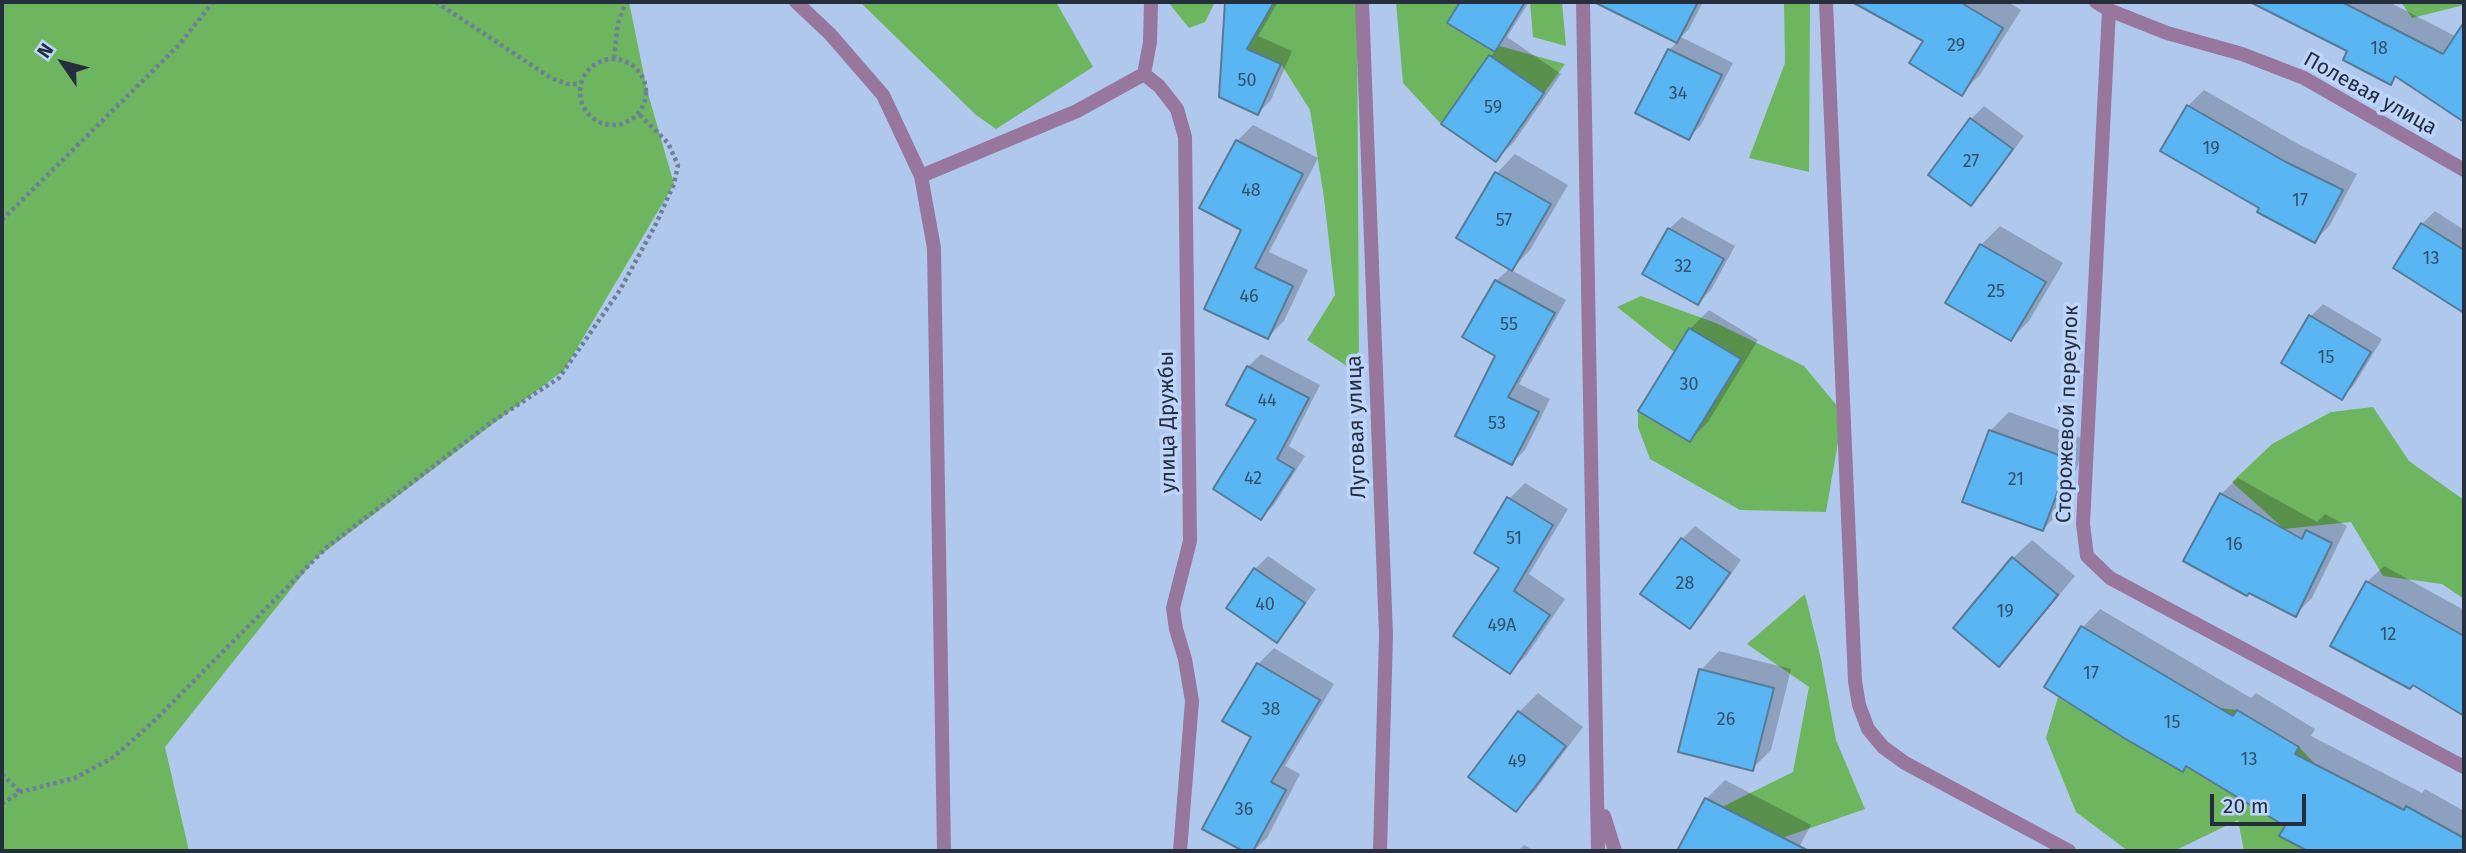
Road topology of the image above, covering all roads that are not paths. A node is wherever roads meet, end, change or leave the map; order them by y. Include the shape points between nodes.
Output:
1 (796, 2) edge
2 (1151, 2) edge
3 (1363, 2) edge
4 (1583, 2) edge
5 (1826, 2) edge
6 (2103, 6) edge
7 (1144, 74) junction
8 (2464, 170) edge
9 (921, 176) junction
10 (2464, 767) edge
11 (1597, 782) junction
12 (944, 851) edge
13 (1180, 851) edge
14 (1380, 851) edge
15 (1598, 851) edge
16 (1615, 851) edge
17 (2069, 851) edge

1 - 9 street via 883,95
2 - 7 street
3 - 14 street, Луговая улица via 1386,635
4 - 11 street
5 - 17 street via 1859,705 1868,729 1905,763
6 - 8 street, Полевая улица via 2167,33 2242,54 2304,79
6 - 10 street, Сторожевой переулок via 2082,524 2087,556 2110,578
7 - 9 street via 1077,111
7 - 13 street, улица Дружбы via 1177,109 1185,137 1190,541 1173,608 1192,701
9 - 12 street via 934,248
11 - 15 street
11 - 16 street

